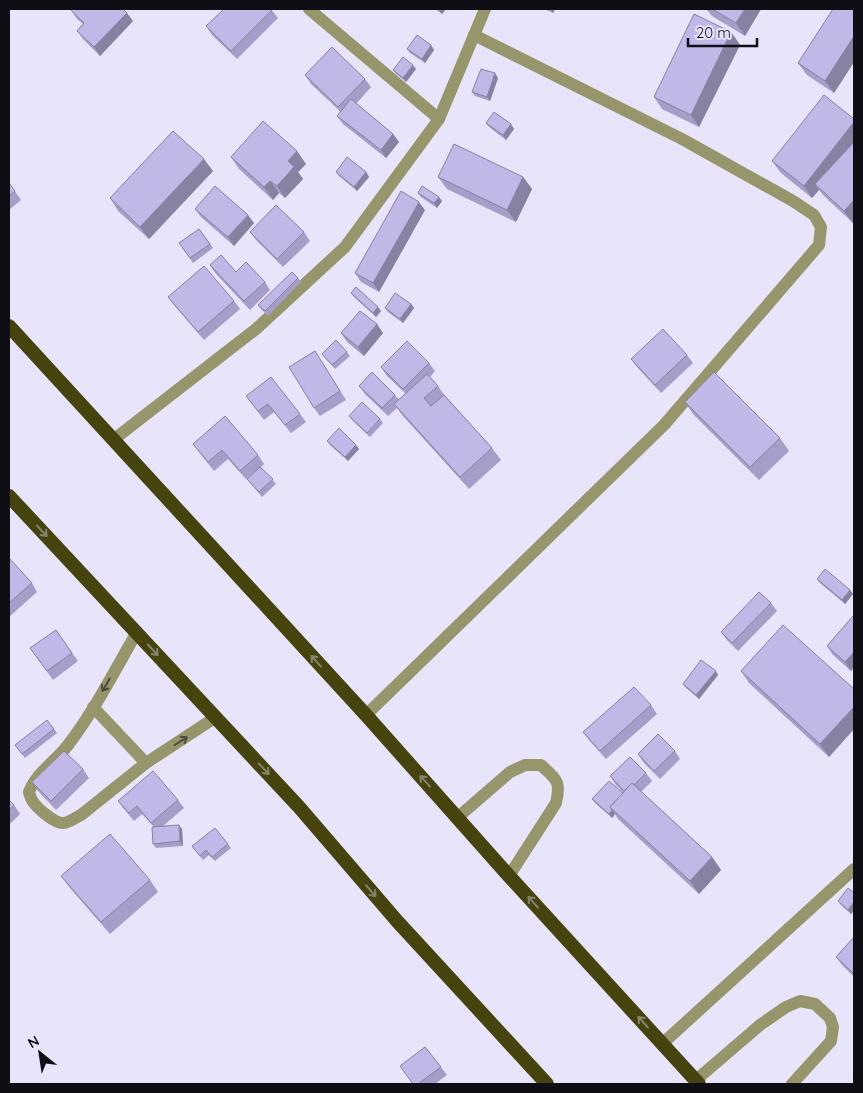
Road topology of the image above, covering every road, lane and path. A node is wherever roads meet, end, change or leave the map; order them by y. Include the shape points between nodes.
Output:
1 (309, 9) edge
2 (485, 9) edge
3 (474, 34) junction
4 (439, 119) junction
5 (9, 326) edge
6 (113, 440) junction
7 (9, 496) edge
8 (137, 632) junction
9 (94, 707) junction
10 (366, 716) junction
11 (216, 718) junction
12 (146, 763) junction
13 (457, 818) junction
14 (854, 869) edge
15 (509, 876) junction
16 (662, 1044) junction
17 (697, 1082) edge
18 (547, 1084) edge
19 (792, 1084) edge

1 - 4 street
2 - 3 street
3 - 4 street
3 - 10 street via 682,139 793,201 814,215 821,227 818,245 664,425
4 - 6 street via 344,248 256,329
5 - 6 highway
10 -> 6 highway
7 -> 8 highway
8 -> 9 street
8 -> 11 highway
9 - 12 street
9 - 12 street via 68,746 32,784 29,792 35,805 57,822 64,823 81,814
13 -> 10 highway
12 -> 11 street
11 -> 18 highway
13 - 15 highway
13 - 15 street via 510,772 524,766 541,766 556,778 559,790 556,803
14 - 16 street
16 -> 15 highway
16 - 17 highway
17 - 19 street via 760,1025 800,1001 815,1004 830,1018 833,1027 831,1041

